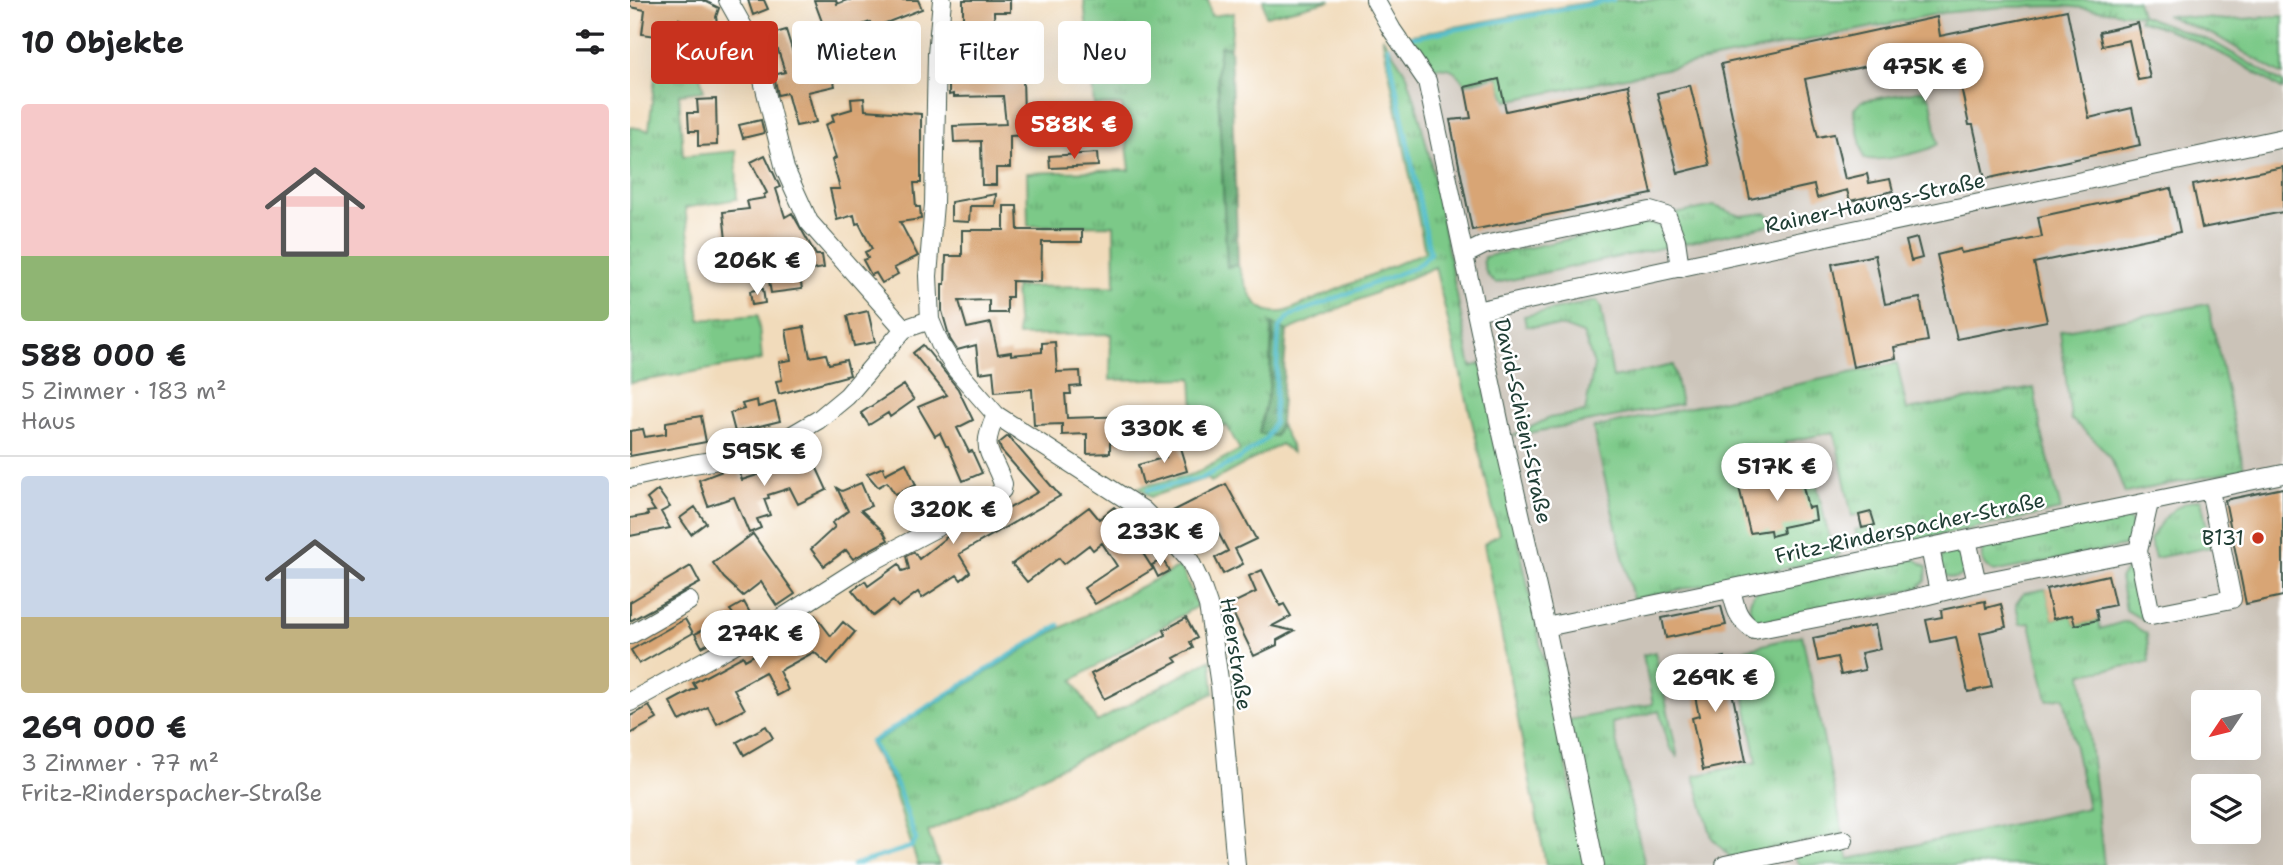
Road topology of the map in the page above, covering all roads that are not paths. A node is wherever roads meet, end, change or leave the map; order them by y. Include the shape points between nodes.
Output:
1 (728, 0) edge
2 (942, 0) edge
3 (1375, 0) edge
4 (2283, 138) edge
5 (1464, 255) junction
6 (1680, 268) junction
7 (1476, 311) junction
8 (930, 320) junction
9 (904, 328) junction
10 (996, 415) junction
11 (2283, 474) edge
12 (630, 478) edge
13 (2210, 490) junction
14 (2149, 503) junction
15 (1967, 540) junction
16 (1930, 548) junction
17 (2138, 551) junction
18 (1977, 583) junction
19 (1731, 589) junction
20 (1939, 592) junction
21 (689, 601) dead end
22 (1546, 627) junction
23 (630, 635) edge
24 (630, 702) edge
25 (1844, 840) dead end
26 (1236, 865) edge
27 (1595, 865) edge
28 (1726, 865) edge

1 - 9 street via 755,48 785,169 809,222
2 - 8 street via 928,276
3 - 5 street, David-Schieni-Straße via 1427,81
4 - 6 street, Rainer-Haungs-Straße
5 - 6 street via 1484,245 1650,211 1667,216
5 - 7 street, David-Schieni-Straße
6 - 7 street, Rainer-Haungs-Straße
7 - 22 street, David-Schieni-Straße
8 - 9 street
8 - 10 street, Heerstraße via 956,368
9 - 12 street via 847,396 782,441 738,457
10 - 24 street via 986,447 1003,484 996,496 862,567 782,618
10 - 26 street, Heerstraße via 1143,510 1195,571 1208,605 1220,685
11 - 13 street, Fritz-Rinderspacher-Straße
13 - 14 street, Fritz-Rinderspacher-Straße
13 - 17 street via 2232,600 2151,615
14 - 15 street, Fritz-Rinderspacher-Straße
14 - 17 street
15 - 16 street, Fritz-Rinderspacher-Straße
15 - 18 street
16 - 19 street, Fritz-Rinderspacher-Straße
16 - 20 street
17 - 18 street
18 - 20 street
19 - 20 street via 1742,623 1754,630
19 - 22 street, Fritz-Rinderspacher-Straße
21 - 23 street
22 - 27 street, David-Schieni-Straße
25 - 28 street

